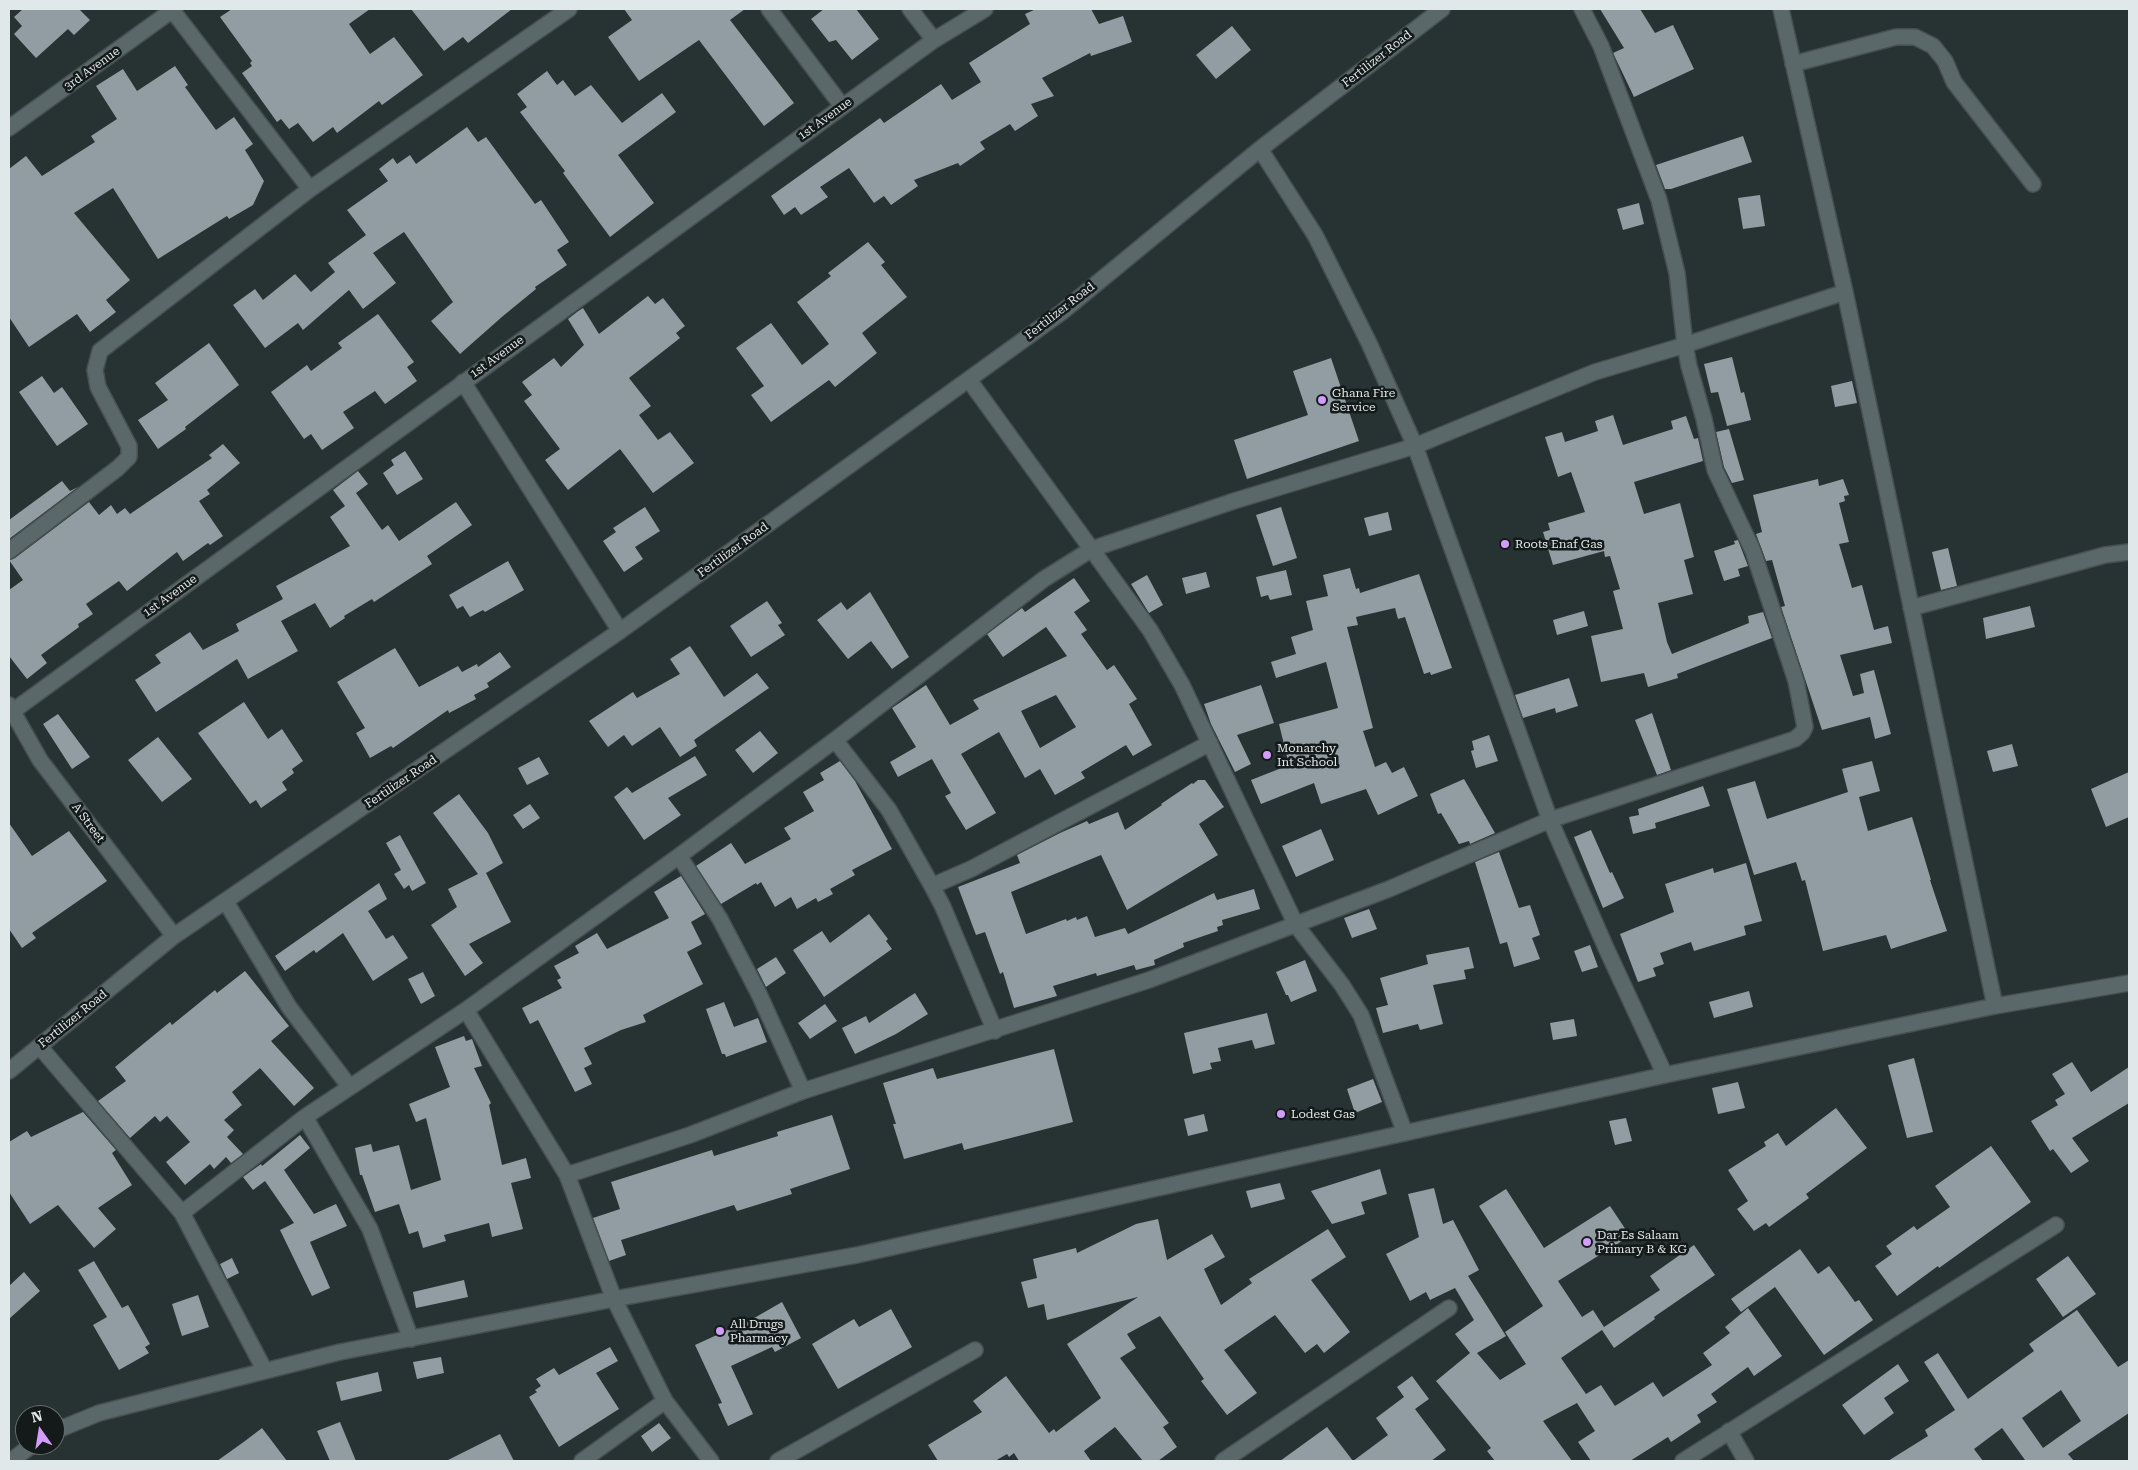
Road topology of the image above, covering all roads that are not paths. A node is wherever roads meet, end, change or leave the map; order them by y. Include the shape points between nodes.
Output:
1 (173, 9) edge
2 (568, 9) edge
3 (768, 9) edge
4 (910, 9) edge
5 (985, 9) edge
6 (1442, 9) edge
7 (1582, 9) edge
8 (1781, 9) edge
9 (934, 40) junction
10 (1793, 64) junction
11 (842, 106) junction
12 (9, 128) edge
13 (1260, 149) junction
14 (2033, 184) dead end
15 (310, 189) junction
16 (1845, 292) junction
17 (1685, 345) junction
18 (969, 380) junction
19 (463, 382) junction
20 (1415, 446) junction
21 (1092, 549) junction
22 (9, 551) edge
23 (2129, 552) edge
24 (1911, 608) junction
25 (620, 631) junction
26 (11, 708) edge
27 (835, 740) junction
28 (1210, 743) junction
29 (1550, 820) junction
30 (679, 856) junction
31 (932, 886) junction
32 (226, 902) junction
33 (1296, 925) junction
34 (174, 936) junction
35 (2129, 983) edge
36 (1995, 1006) junction
37 (466, 1010) junction
38 (995, 1030) junction
39 (40, 1047) junction
40 (9, 1071) edge
41 (1665, 1075) junction
42 (349, 1086) junction
43 (803, 1092) junction
44 (305, 1117) junction
45 (1405, 1133) junction
46 (567, 1175) junction
47 (182, 1214) junction
48 (2056, 1225) dead end
49 (614, 1299) junction
50 (1449, 1308) dead end
51 (411, 1338) junction
52 (975, 1350) dead end
53 (265, 1371) junction
54 (665, 1401) junction
55 (65, 1427) edge
56 (1729, 1431) junction
57 (582, 1461) edge
58 (711, 1461) edge
59 (778, 1461) edge
60 (1223, 1461) edge
61 (1683, 1461) edge
62 (1746, 1461) edge

1 - 12 street, 3rd Avenue
1 - 15 street
2 - 15 street
3 - 11 street
4 - 9 street
5 - 9 street, 1st Avenue
6 - 13 street, Fertilizer Road
7 - 17 street via 1601,46 1660,200 1678,273
8 - 10 street
9 - 11 street, 1st Avenue
10 - 14 street via 1896,37 1915,37 1933,46 1945,61 1954,82
10 - 16 street
11 - 19 street, 1st Avenue
13 - 18 street, Fertilizer Road via 1062,312
13 - 20 street via 1315,235 1369,343
15 - 22 street via 100,351 95,370 98,387 129,446 129,456 118,468
16 - 17 street
16 - 24 street
17 - 20 street via 1595,372
17 - 29 street via 1715,470 1753,552 1796,681 1805,727 1795,739
18 - 21 street
18 - 25 street, Fertilizer Road
19 - 25 street
19 - 26 street, 1st Avenue
20 - 21 street via 1234,501
20 - 29 street
21 - 27 street via 1044,579
21 - 28 street via 1150,630
23 - 24 street via 2105,555
24 - 36 street
25 - 32 street, Fertilizer Road
26 - 34 street, A Street via 40,760
27 - 30 street
27 - 31 street via 889,810
28 - 31 street
28 - 33 street
29 - 33 street
29 - 41 street
30 - 37 street
30 - 43 street via 720,918
31 - 38 street
32 - 34 street, Fertilizer Road
32 - 42 street via 289,1007
33 - 38 street via 1149,980
33 - 45 street via 1361,1015
34 - 39 street, Fertilizer Road
35 - 36 street
36 - 41 street
37 - 42 street
37 - 46 street
38 - 43 street
39 - 40 street, Fertilizer Road
39 - 47 street
41 - 45 street
42 - 44 street
43 - 46 street via 690,1135
44 - 47 street
44 - 51 street via 370,1229
45 - 49 street via 857,1255
46 - 49 street
47 - 53 street
48 - 56 street
49 - 51 street
49 - 54 street
50 - 60 street
51 - 53 street
52 - 59 street
53 - 55 street via 98,1413
54 - 57 street
54 - 58 street
56 - 61 street
56 - 62 street

